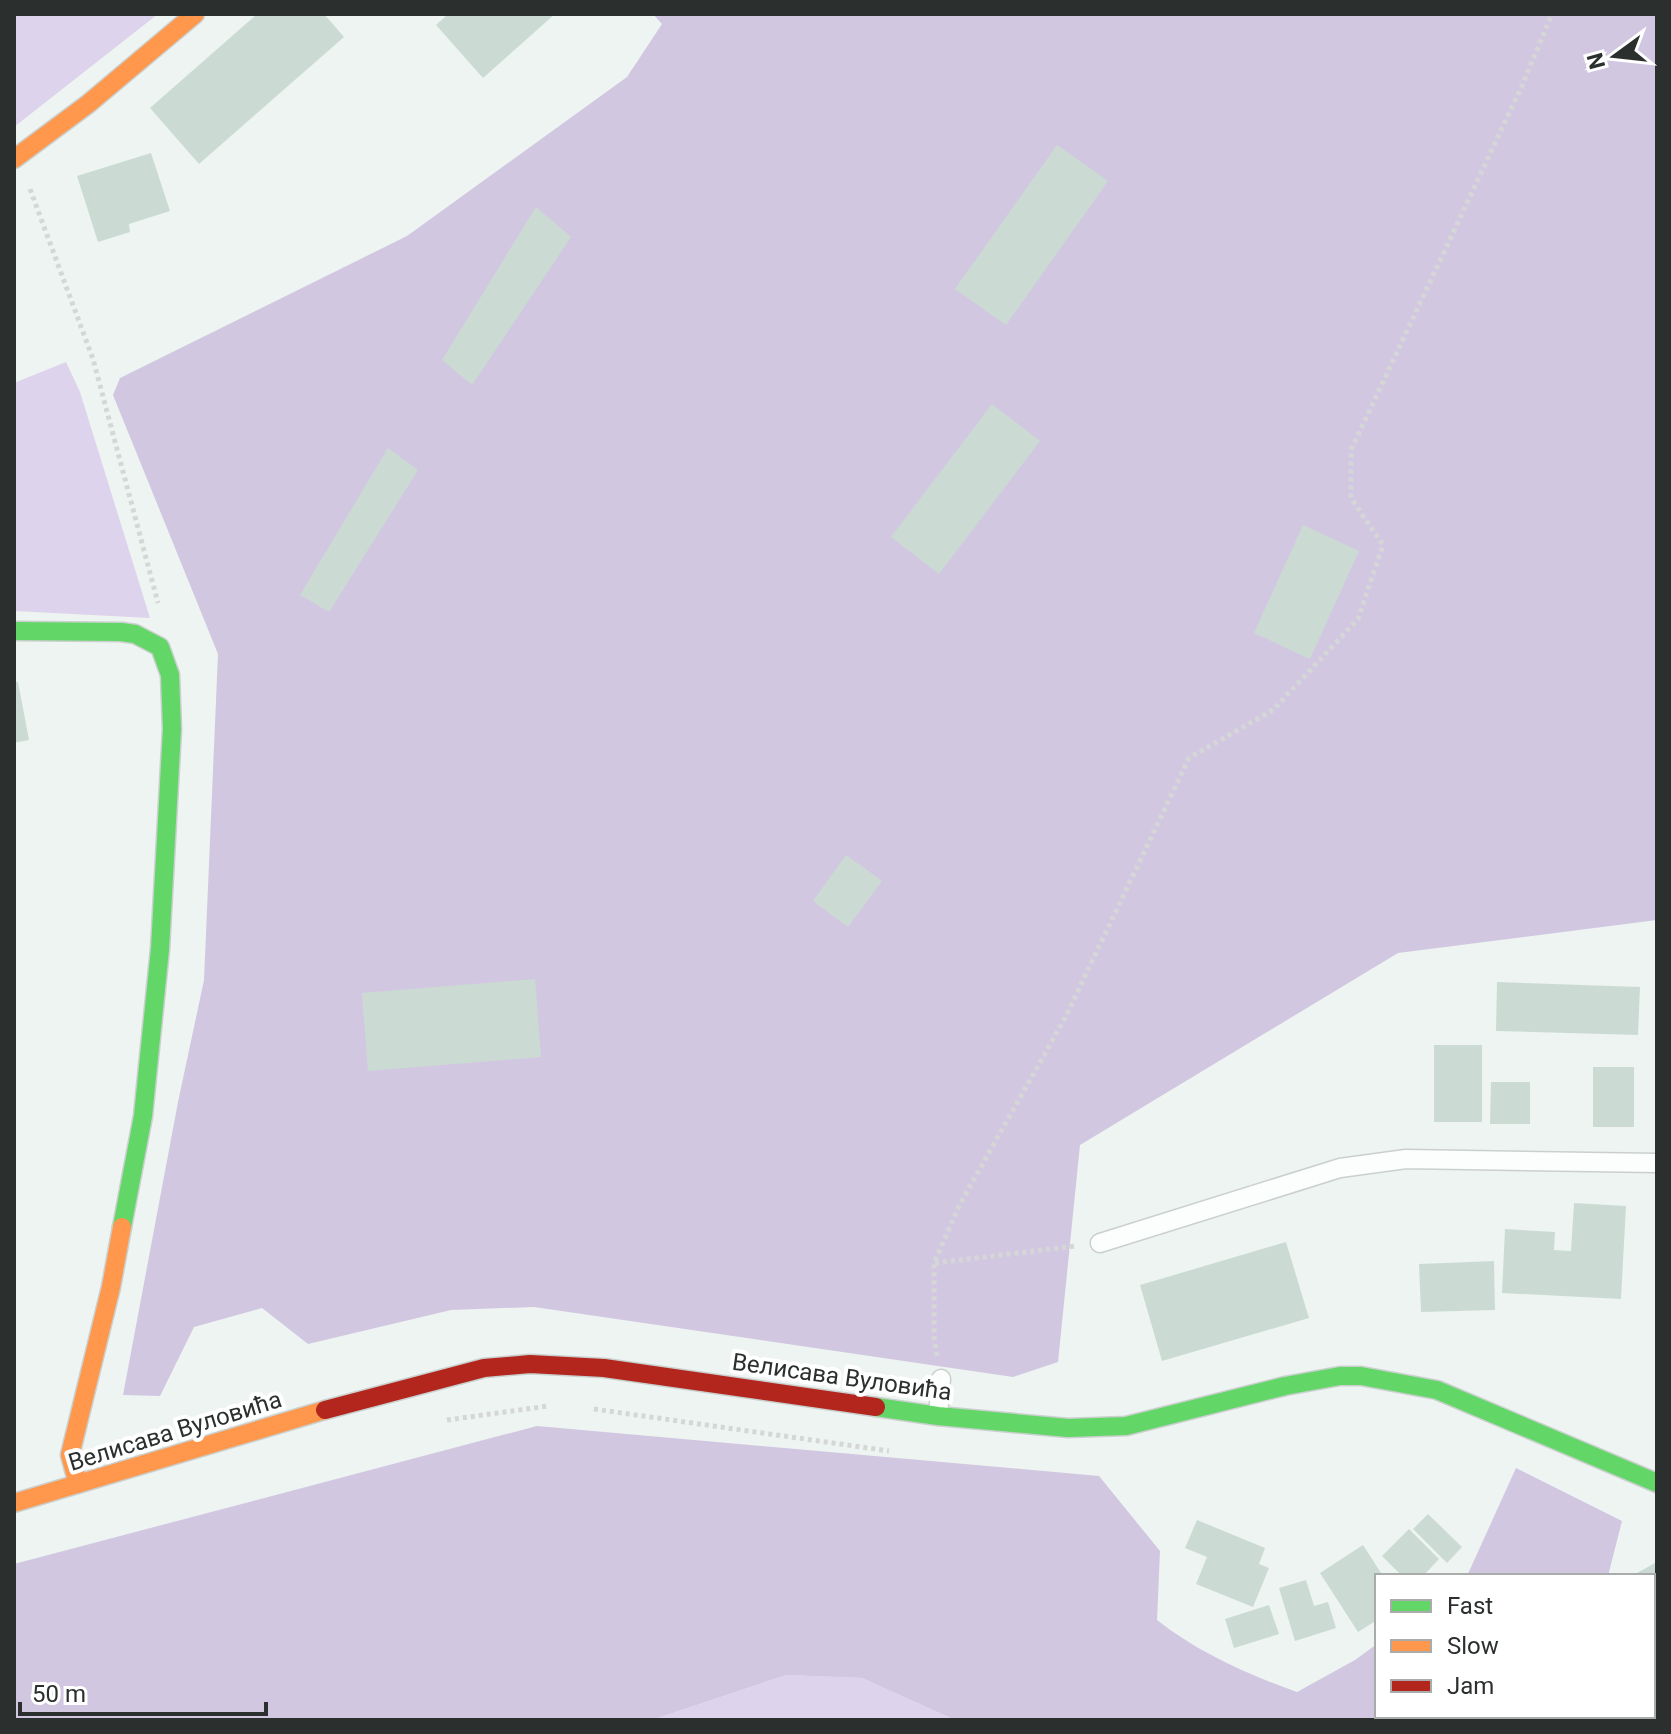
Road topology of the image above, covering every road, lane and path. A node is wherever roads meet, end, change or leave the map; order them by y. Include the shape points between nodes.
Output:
1 (195, 14) edge
2 (1552, 14) edge
3 (15, 155) edge
4 (14, 631) edge
5 (160, 647) junction
6 (1657, 1163) edge
7 (1100, 1243) joint
8 (934, 1263) junction
9 (941, 1379) joint
10 (560, 1407) dead end
11 (585, 1408) dead end
12 (938, 1416) junction
13 (435, 1422) dead end
14 (890, 1451) dead end
15 (1657, 1483) edge
16 (78, 1484) junction
17 (14, 1503) edge

1 - 3 street via 88,104
2 - 8 path via 1351,450 1351,498 1383,545 1358,619 1273,710 1189,758 1065,1018 960,1204
3 - 5 path via 93,359 164,623
4 - 5 street via 121,632
5 - 16 street via 170,675 172,729 153,1026 143,1116 114,1272 70,1455
6 - 7 lane via 1393,1160 1340,1168
7 - 8 path
8 - 9 path via 934,1337
9 - 12 lane
10 - 13 path
11 - 14 path
12 - 15 street, Велисава Вуловића via 1057,1428 1126,1426 1285,1386 1361,1376 1449,1394
12 - 16 street, Велисава Вуловића via 604,1368 501,1366 384,1393
16 - 17 street, Велисава Вуловића

